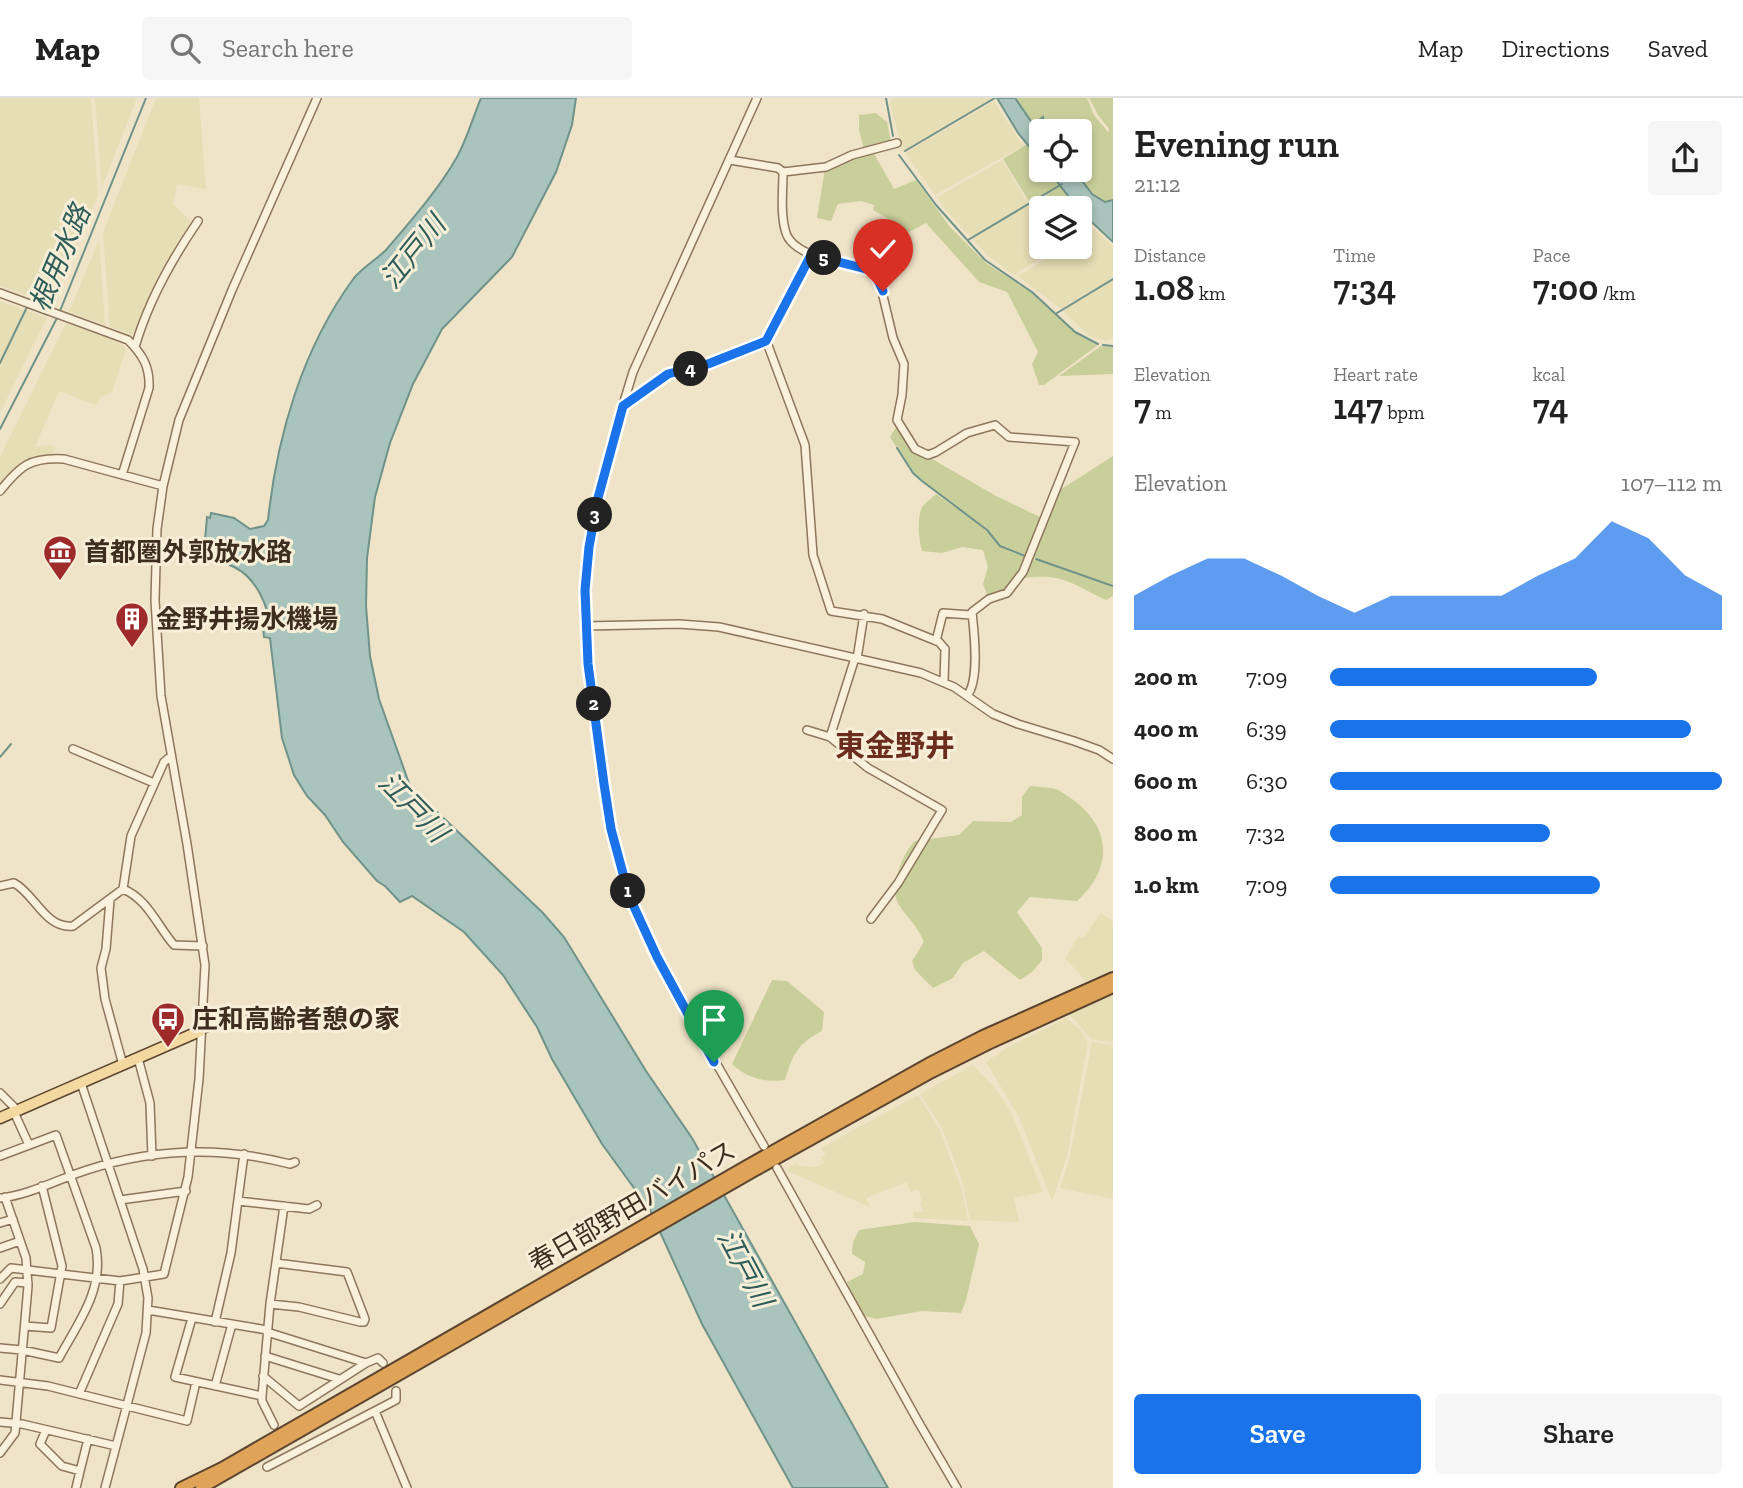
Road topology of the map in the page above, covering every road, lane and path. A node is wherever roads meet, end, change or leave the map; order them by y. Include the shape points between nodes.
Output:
1 (317, 98) edge
2 (757, 98) edge
3 (897, 142) dead end
4 (730, 160) junction
5 (783, 172) junction
6 (198, 221) dead end
7 (811, 255) junction
8 (0, 293) edge
9 (766, 341) junction
10 (135, 347) junction
11 (623, 406) junction
12 (122, 475) junction
13 (163, 486) junction
14 (0, 491) edge
15 (863, 614) junction
16 (971, 614) junction
17 (585, 626) junction
18 (936, 640) junction
19 (856, 658) junction
20 (944, 682) junction
21 (967, 696) junction
22 (807, 730) dead end
23 (830, 737) junction
24 (73, 748) dead end
25 (171, 756) junction
26 (1113, 759) edge
27 (154, 783) junction
28 (0, 886) edge
29 (123, 889) junction
30 (110, 900) junction
31 (871, 919) dead end
32 (203, 946) junction
33 (1113, 978) edge
34 (1113, 987) edge
35 (244, 1012) dead end
36 (200, 1031) junction
37 (138, 1058) junction
38 (123, 1065) junction
39 (81, 1083) junction
40 (0, 1093) edge
41 (15, 1111) junction
42 (0, 1118) edge
43 (29, 1145) junction
44 (764, 1146) dead end
45 (191, 1150) junction
46 (244, 1154) junction
47 (0, 1156) edge
48 (152, 1156) junction
49 (295, 1162) dead end
50 (108, 1163) junction
51 (752, 1167) junction
52 (776, 1168) dead end
53 (70, 1175) junction
54 (42, 1185) junction
55 (186, 1191) junction
56 (3, 1198) edge
57 (120, 1200) junction
58 (238, 1201) junction
59 (317, 1205) dead end
60 (284, 1206) junction
61 (13, 1219) junction
62 (0, 1223) edge
63 (20, 1241) junction
64 (0, 1248) edge
65 (276, 1263) junction
66 (28, 1270) junction
67 (62, 1274) junction
68 (145, 1278) junction
69 (0, 1279) edge
70 (97, 1279) junction
71 (120, 1281) junction
72 (28, 1283) junction
73 (0, 1304) edge
74 (270, 1304) junction
75 (148, 1310) junction
76 (192, 1318) junction
77 (215, 1322) junction
78 (232, 1324) junction
79 (25, 1326) junction
80 (267, 1331) junction
81 (0, 1348) edge
82 (23, 1350) junction
83 (265, 1356) junction
84 (424, 1357) junction
85 (366, 1363) junction
86 (383, 1363) dead end
87 (263, 1376) junction
88 (339, 1379) junction
89 (0, 1380) edge
90 (19, 1381) junction
91 (196, 1382) junction
92 (215, 1386) junction
93 (396, 1391) dead end
94 (79, 1394) junction
95 (262, 1396) junction
96 (127, 1406) junction
97 (375, 1411) junction
98 (0, 1422) edge
99 (16, 1423) junction
100 (274, 1425) dead end
101 (46, 1430) junction
102 (88, 1439) junction
103 (116, 1446) junction
104 (0, 1453) edge
105 (267, 1467) dead end
106 (80, 1471) junction
107 (181, 1486) edge
108 (76, 1488) edge
109 (105, 1488) edge
110 (201, 1488) edge
111 (407, 1488) edge
112 (957, 1488) edge

1 - 13 street via 200,367 179,420
2 - 4 street
3 - 5 street via 826,167
4 - 5 street
4 - 11 street via 639,358
5 - 7 street via 787,235 792,244
6 - 10 street via 163,279
7 - 9 street
7 - 16 street via 878,275 904,364 897,419 915,449 928,455 967,433 995,425 1009,437 1075,442 1023,572 1007,593 989,599
8 - 10 street via 128,340
9 - 11 street via 668,374
9 - 15 street via 805,445 819,579 831,611
10 - 12 street via 146,362 149,388
11 - 17 street via 589,547
12 - 13 street
12 - 14 street via 64,459 38,460 18,470
13 - 25 street via 155,600 161,696
15 - 18 street
15 - 19 street
16 - 18 street via 943,613
16 - 21 street via 974,661 972,690
17 - 19 street via 707,626
17 - 44 street via 611,829 630,898 657,957
18 - 20 street via 945,649
19 - 20 street
19 - 23 street
20 - 21 street
21 - 26 street via 993,714 1099,750
22 - 23 street
23 - 31 street via 868,768 942,810
24 - 27 street
25 - 27 street
25 - 32 street
27 - 29 street via 131,836
28 - 30 street via 14,883 24,889 51,920 68,927
29 - 30 street
29 - 32 street via 153,913 174,945
30 - 38 street via 101,968
32 - 36 street
33 - 51 highway, 春日部野田バイパス via 928,1064
34 - 51 highway, 春日部野田バイパス via 988,1044
35 - 36 street
36 - 37 main road
36 - 45 street
37 - 38 main road
37 - 48 street via 150,1103
38 - 39 main road
39 - 41 main road
39 - 50 street
40 - 41 street
41 - 42 main road
41 - 43 street
43 - 47 street
43 - 53 street via 56,1135
45 - 46 street
45 - 48 street
45 - 55 street
46 - 49 street
46 - 58 street
48 - 50 street
50 - 53 street
50 - 57 street
51 - 84 highway, 春日部野田バイパス
52 - 112 street
53 - 54 street
53 - 70 street via 96,1248
54 - 56 street
54 - 67 street via 62,1258
55 - 57 street
55 - 68 street via 164,1274
56 - 61 street
57 - 68 street
58 - 60 street
58 - 77 street
59 - 60 street via 309,1209
60 - 65 street
61 - 62 street
61 - 63 street
63 - 64 street
63 - 66 street
65 - 74 street
65 - 74 street via 347,1272 365,1319 359,1322
66 - 67 street
66 - 69 street via 10,1268
66 - 72 street
67 - 70 street
67 - 79 street via 51,1328
68 - 71 street
68 - 75 street
70 - 71 street
70 - 82 street via 93,1297 59,1358
71 - 94 street via 116,1312
72 - 73 street via 15,1282
72 - 79 street
74 - 80 street
75 - 76 street
75 - 96 street
76 - 77 street
76 - 91 street via 175,1377
77 - 78 street
78 - 80 street
78 - 92 street
79 - 82 street
80 - 83 street
80 - 85 street
81 - 82 street
82 - 90 street
83 - 87 street
83 - 88 street
84 - 107 highway, 春日部野田バイパス
84 - 110 highway, 春日部野田バイパス
85 - 86 street via 378,1358
85 - 88 street
87 - 88 street via 299,1406
87 - 95 street
89 - 90 street
90 - 94 street
90 - 99 street
91 - 92 street
91 - 96 street via 187,1421
92 - 95 street
93 - 97 street via 396,1400
94 - 96 street
95 - 100 street
96 - 103 street
97 - 105 street
97 - 111 street
98 - 99 street
99 - 101 street
99 - 104 street via 13,1437
101 - 102 street
101 - 106 street via 40,1444 62,1466
102 - 103 street
102 - 106 street
103 - 109 street
106 - 108 street

